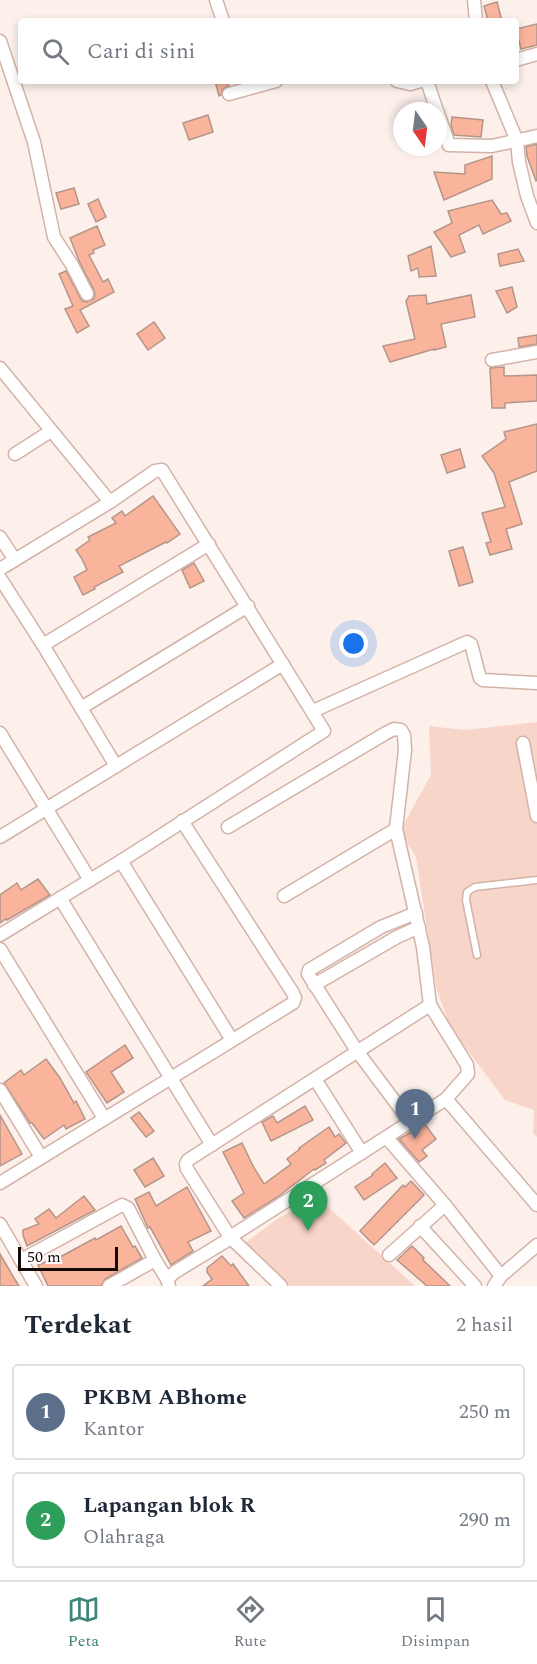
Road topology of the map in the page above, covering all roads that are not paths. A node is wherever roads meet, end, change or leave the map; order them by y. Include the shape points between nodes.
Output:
1 (216, 0) edge
2 (474, 0) edge
3 (222, 18) edge
4 (476, 18) edge
5 (0, 41) edge
6 (537, 54) edge
7 (519, 59) edge
8 (265, 84) edge
9 (428, 84) edge
10 (493, 84) edge
11 (229, 94) dead end
12 (434, 102) edge
13 (537, 136) edge
14 (447, 139) edge
15 (518, 141) junction
16 (537, 223) edge
17 (87, 294) dead end
18 (537, 352) edge
19 (492, 360) dead end
20 (0, 368) edge
21 (51, 431) junction
22 (15, 454) dead end
23 (110, 502) junction
24 (0, 537) edge
25 (209, 544) junction
26 (15, 560) junction
27 (0, 569) edge
28 (0, 578) edge
29 (248, 606) junction
30 (43, 645) junction
31 (283, 664) junction
32 (537, 683) edge
33 (81, 708) junction
34 (313, 711) junction
35 (0, 733) edge
36 (523, 743) dead end
37 (116, 766) junction
38 (47, 808) junction
39 (537, 816) edge
40 (182, 821) junction
41 (228, 827) dead end
42 (396, 829) junction
43 (0, 837) edge
44 (121, 861) junction
45 (90, 879) junction
46 (537, 880) edge
47 (284, 896) dead end
48 (60, 898) junction
49 (416, 913) junction
50 (419, 927) junction
51 (0, 935) edge
52 (0, 949) edge
53 (477, 955) dead end
54 (314, 985) junction
55 (430, 1005) junction
56 (232, 1040) junction
57 (357, 1051) junction
58 (170, 1078) junction
59 (315, 1079) junction
60 (0, 1090) edge
61 (446, 1099) junction
62 (104, 1118) junction
63 (411, 1123) junction
64 (387, 1138) junction
65 (212, 1145) junction
66 (362, 1153) junction
67 (41, 1157) junction
68 (0, 1183) edge
69 (446, 1205) junction
70 (537, 1205) edge
71 (0, 1224) edge
72 (420, 1226) junction
73 (230, 1237) junction
74 (537, 1245) edge
75 (389, 1255) dead end
76 (21, 1260) junction
77 (155, 1260) junction
78 (498, 1281) edge
79 (168, 1282) edge
80 (36, 1286) edge
81 (110, 1286) edge
82 (281, 1286) edge
83 (475, 1286) edge

1 - 3 street
2 - 4 street
5 - 17 street via 34,142 54,237
6 - 7 street
8 - 11 street
9 - 12 street
10 - 15 street
13 - 15 street
14 - 15 street via 449,145 492,146
15 - 16 street via 519,162
18 - 19 street
20 - 21 street
21 - 22 street
21 - 23 street
23 - 25 street via 162,470
23 - 26 street
24 - 26 street
25 - 29 street
25 - 30 street
26 - 27 street
28 - 30 street
29 - 31 street
29 - 33 street
30 - 33 street
31 - 34 street
31 - 37 street
32 - 34 street via 483,680 471,644 466,642
33 - 37 street
34 - 40 street via 324,731
35 - 38 street
36 - 39 street
37 - 38 street
38 - 43 street
38 - 45 street
40 - 44 street
40 - 56 street via 295,999
41 - 42 street via 397,728 405,742
42 - 47 street
42 - 49 street
44 - 45 street
44 - 56 street
45 - 48 street
46 - 53 lane via 474,887 467,892
48 - 51 street
48 - 58 street
49 - 50 street
49 - 54 street via 381,927 309,970
50 - 54 street
50 - 55 street
52 - 62 street
54 - 57 street
55 - 57 street
55 - 61 street via 468,1070
56 - 58 street
57 - 59 street
57 - 63 street
58 - 62 street
58 - 65 street
59 - 65 street
59 - 66 street
60 - 67 street
61 - 63 street
61 - 70 street
62 - 67 street
63 - 64 street
64 - 66 street
64 - 69 street
65 - 73 street via 188,1160 186,1169
66 - 73 street
67 - 68 street
69 - 72 street
69 - 78 street
71 - 76 street
72 - 75 street
72 - 83 street
73 - 79 street via 175,1272
73 - 82 street
74 - 78 street
76 - 77 street via 122,1205 128,1208
76 - 80 street
77 - 79 street
77 - 81 street

